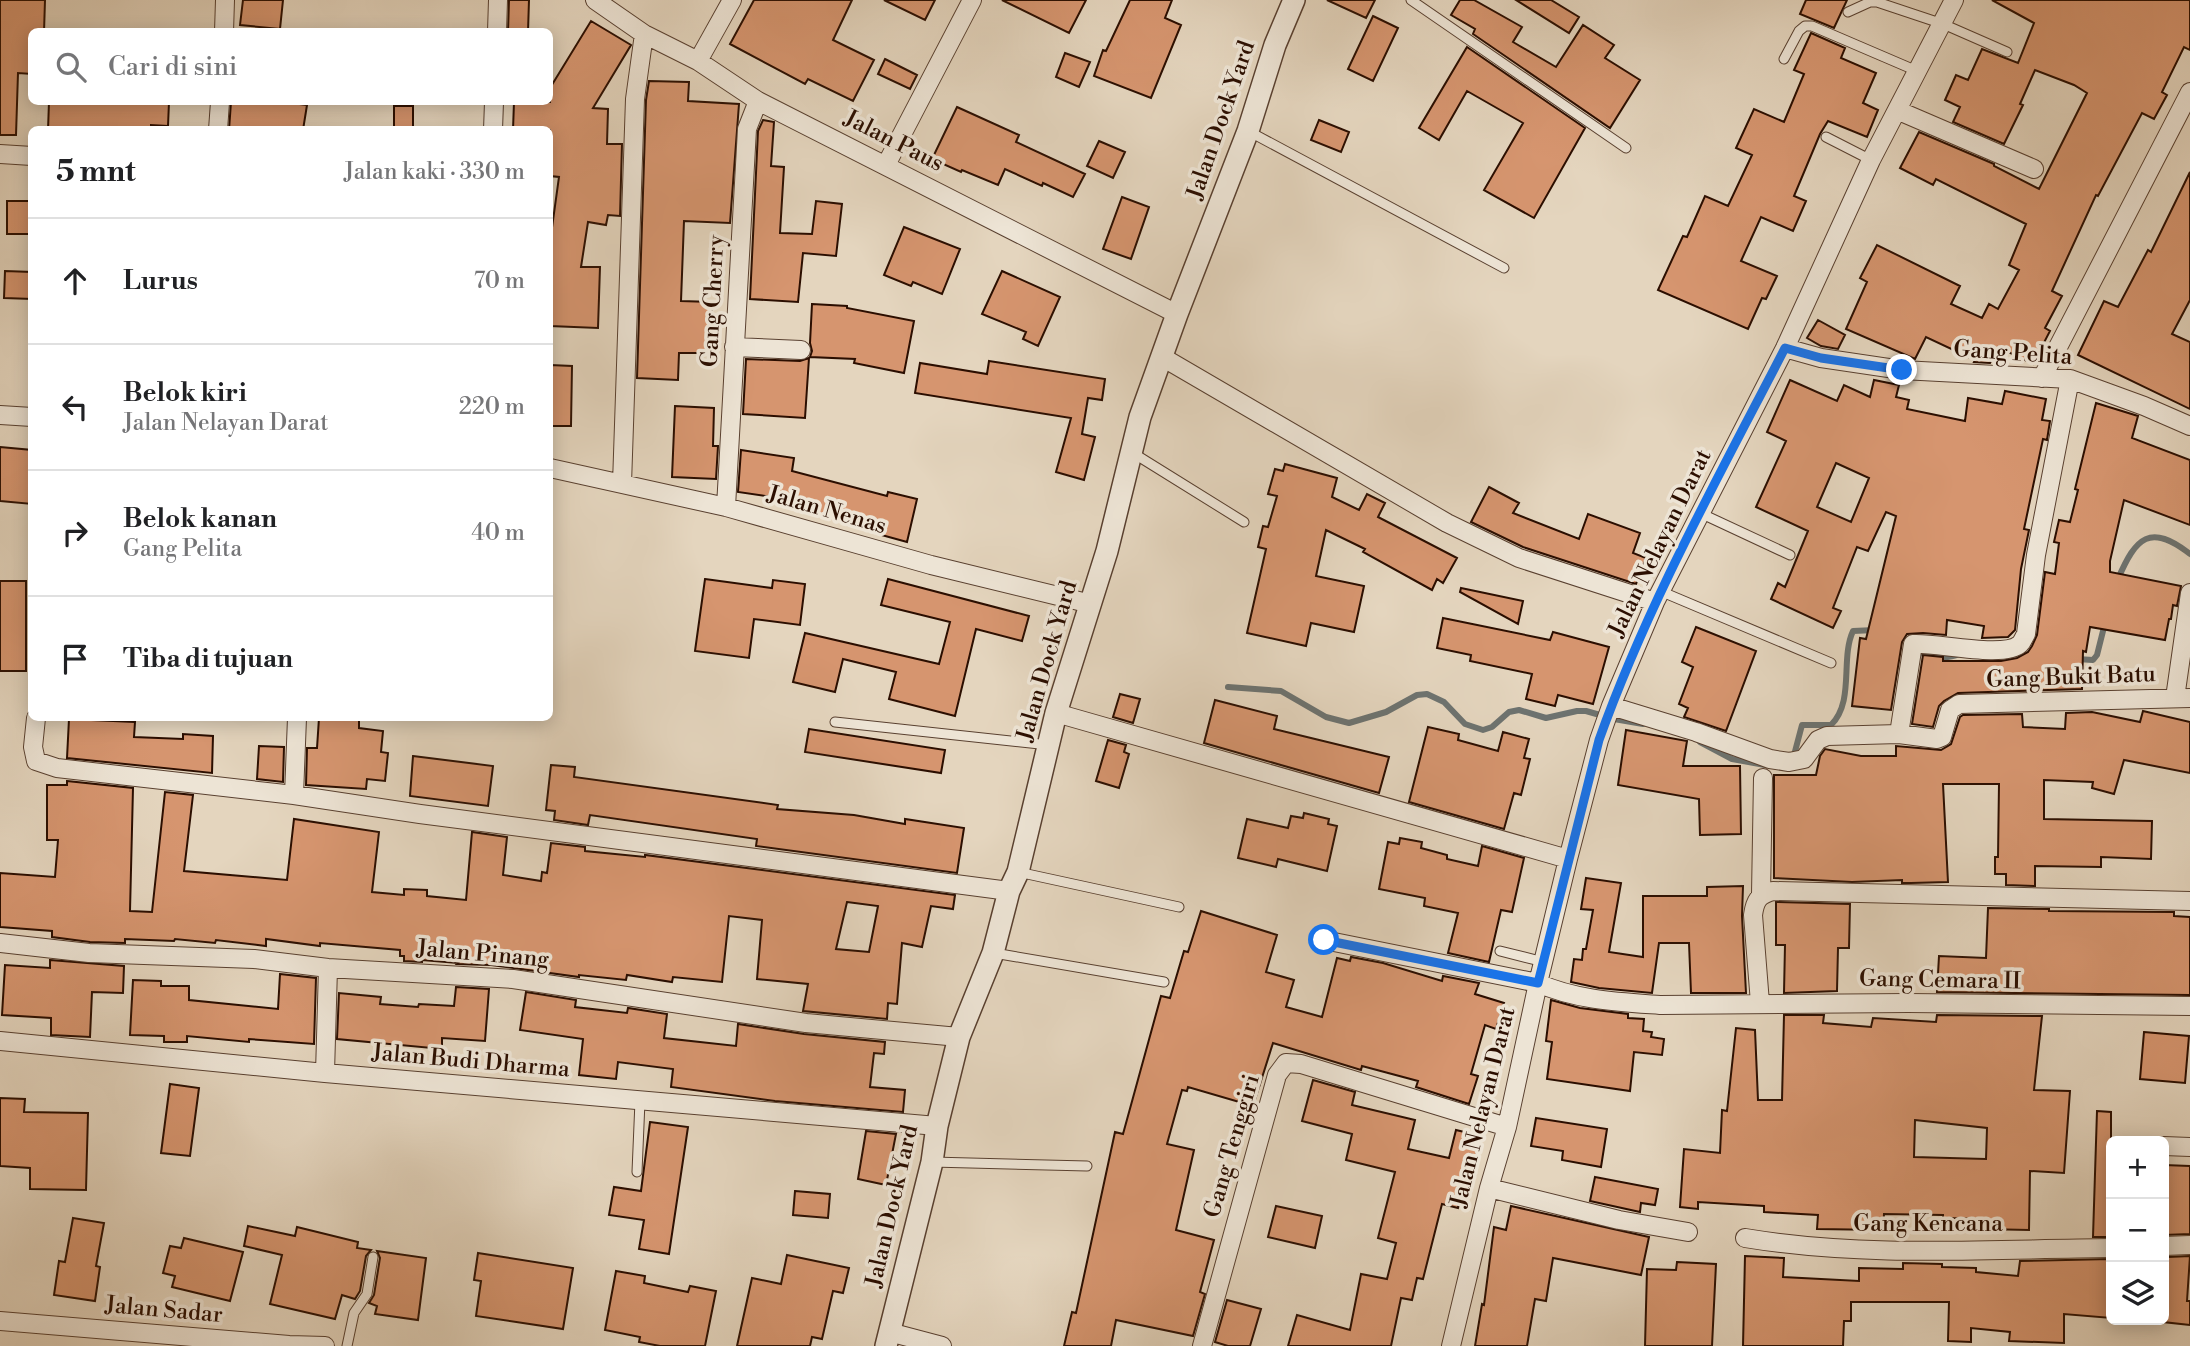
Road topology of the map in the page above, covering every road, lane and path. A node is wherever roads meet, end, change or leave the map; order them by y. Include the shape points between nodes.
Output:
1 (225, 0) edge
2 (498, 0) edge
3 (595, 0) edge
4 (732, 0) edge
5 (972, 0) edge
6 (1294, 0) edge
7 (1411, 0) edge
8 (1954, 0) edge
9 (1848, 12) dead end
10 (1943, 24) junction
11 (224, 28) edge
12 (497, 28) edge
13 (644, 34) junction
14 (2007, 52) dead end
15 (1784, 59) dead end
16 (698, 61) junction
17 (1917, 71) junction
18 (2190, 92) edge
19 (758, 101) junction
20 (220, 105) edge
21 (494, 105) edge
22 (1899, 111) junction
23 (218, 126) edge
24 (493, 126) edge
25 (1248, 131) junction
26 (1826, 138) dead end
27 (1626, 148) dead end
28 (0, 154) edge
29 (28, 156) edge
30 (1871, 160) junction
31 (886, 165) junction
32 (2034, 169) dead end
33 (1504, 268) dead end
34 (1177, 314) junction
35 (734, 347) junction
36 (1785, 348) junction
37 (801, 350) dead end
38 (1162, 357) junction
39 (2042, 378) junction
40 (2070, 379) junction
41 (0, 415) edge
42 (28, 417) edge
43 (2190, 426) edge
44 (1132, 452) junction
45 (553, 469) edge
46 (622, 484) junction
47 (726, 507) junction
48 (1700, 513) junction
49 (1244, 522) dead end
50 (1790, 555) dead end
51 (2190, 593) edge
52 (1658, 597) junction
53 (1091, 604) junction
54 (1831, 663) dead end
55 (2183, 698) edge
56 (1610, 708) junction
57 (1056, 713) junction
58 (36, 721) edge
59 (297, 721) edge
60 (835, 723) dead end
61 (1899, 734) junction
62 (1049, 745) junction
63 (1763, 778) dead end
64 (294, 795) junction
65 (1568, 859) junction
66 (1014, 881) junction
67 (1761, 894) junction
68 (2190, 901) edge
69 (1179, 906) dead end
70 (1324, 940) dead end
71 (0, 943) edge
72 (1500, 951) dead end
73 (993, 953) junction
74 (1544, 962) junction
75 (328, 968) junction
76 (1164, 982) dead end
77 (1538, 983) junction
78 (1760, 1003) junction
79 (2190, 1006) edge
80 (959, 1037) junction
81 (0, 1041) edge
82 (325, 1073) junction
83 (640, 1101) junction
84 (937, 1126) junction
85 (1507, 1127) junction
86 (2169, 1146) edge
87 (2190, 1146) edge
88 (932, 1162) junction
89 (1087, 1166) dead end
90 (637, 1172) dead end
91 (1489, 1188) junction
92 (1688, 1232) dead end
93 (1745, 1238) dead end
94 (2190, 1245) edge
95 (2169, 1246) edge
96 (2106, 1248) edge
97 (373, 1256) dead end
98 (0, 1321) edge
99 (887, 1339) edge
100 (325, 1346) edge
101 (347, 1346) edge
102 (942, 1346) edge
103 (1202, 1346) edge
104 (1451, 1346) edge

1 - 11 street
2 - 12 street
3 - 13 street, Jalan Paus
4 - 16 street
5 - 31 street
6 - 25 street, Jalan Dock Yard
7 - 27 lane
8 - 10 street, Jalan Nelayan Darat
9 - 10 lane via 1877,2
10 - 14 lane
10 - 17 street, Jalan Nelayan Darat
13 - 16 street, Jalan Paus
13 - 46 street via 635,99
15 - 17 lane via 1799,30 1812,26
16 - 19 street, Jalan Paus
17 - 22 street, Jalan Nelayan Darat
18 - 39 street
19 - 31 street, Jalan Paus
19 - 35 street, Gang Cherry via 747,129
20 - 23 street
21 - 24 street
22 - 30 street, Jalan Nelayan Darat
22 - 32 street
25 - 33 lane
25 - 34 street, Jalan Dock Yard
26 - 30 lane
28 - 29 street
30 - 36 street, Jalan Nelayan Darat
31 - 34 street, Jalan Paus
34 - 38 street, Jalan Dock Yard
35 - 37 street
35 - 47 street, Gang Cherry
36 - 39 street, Gang Pelita via 1858,365
36 - 48 street, Jalan Nelayan Darat
38 - 44 street, Jalan Dock Yard
38 - 52 street via 1480,540 1519,558
39 - 40 street, Gang Pelita
40 - 43 street, Gang Pelita
40 - 61 street via 2036,555 2026,634 2010,648 1960,649 1915,643
41 - 42 street
44 - 49 lane
44 - 53 street, Jalan Dock Yard
45 - 46 street, Jalan Nenas
46 - 47 street, Jalan Nenas
47 - 53 street, Jalan Nenas via 930,565
48 - 50 lane
48 - 52 street, Jalan Nelayan Darat
51 - 55 street
52 - 54 lane
52 - 56 street, Jalan Nelayan Darat
53 - 57 street, Jalan Dock Yard
55 - 61 street, Gang Bukit Batu via 1954,706 1942,737
56 - 61 street via 1770,759 1794,762 1804,760 1822,737
56 - 65 street, Jalan Nelayan Darat
57 - 62 street, Jalan Dock Yard
57 - 65 street
58 - 64 street via 34,757 40,765
59 - 64 street
60 - 62 lane
62 - 66 street, Jalan Dock Yard
63 - 67 street
64 - 66 street via 420,814
65 - 74 street, Jalan Nelayan Darat
66 - 69 lane
66 - 73 street, Jalan Dock Yard
67 - 68 street
67 - 78 street via 1753,915
70 - 77 street, Gang Cemara II
71 - 75 street, Jalan Pinang via 89,953 254,958
72 - 74 lane
73 - 76 lane
73 - 80 street, Jalan Dock Yard
74 - 77 street, Jalan Nelayan Darat
75 - 80 street, Jalan Pinang via 513,979 806,1023
75 - 82 street
77 - 78 street, Gang Cemara II via 1558,992 1623,1002
77 - 85 street, Jalan Nelayan Darat
78 - 79 street, Gang Cemara II
80 - 84 street, Jalan Dock Yard
81 - 82 street, Jalan Budi Dharma
82 - 83 street, Jalan Budi Dharma
83 - 84 street, Jalan Budi Dharma
83 - 90 lane
84 - 88 street, Jalan Dock Yard
85 - 91 street, Jalan Nelayan Darat
85 - 103 street, Gang Tenggiri via 1286,1063 1276,1074
86 - 87 street
88 - 89 lane
88 - 99 street, Jalan Dock Yard
91 - 92 street
91 - 104 street, Jalan Nelayan Darat
93 - 96 street, Gang Kencana via 1800,1247 1902,1251
94 - 95 street
97 - 101 lane via 367,1294 354,1313
98 - 100 street, Jalan Sadar
99 - 102 street

